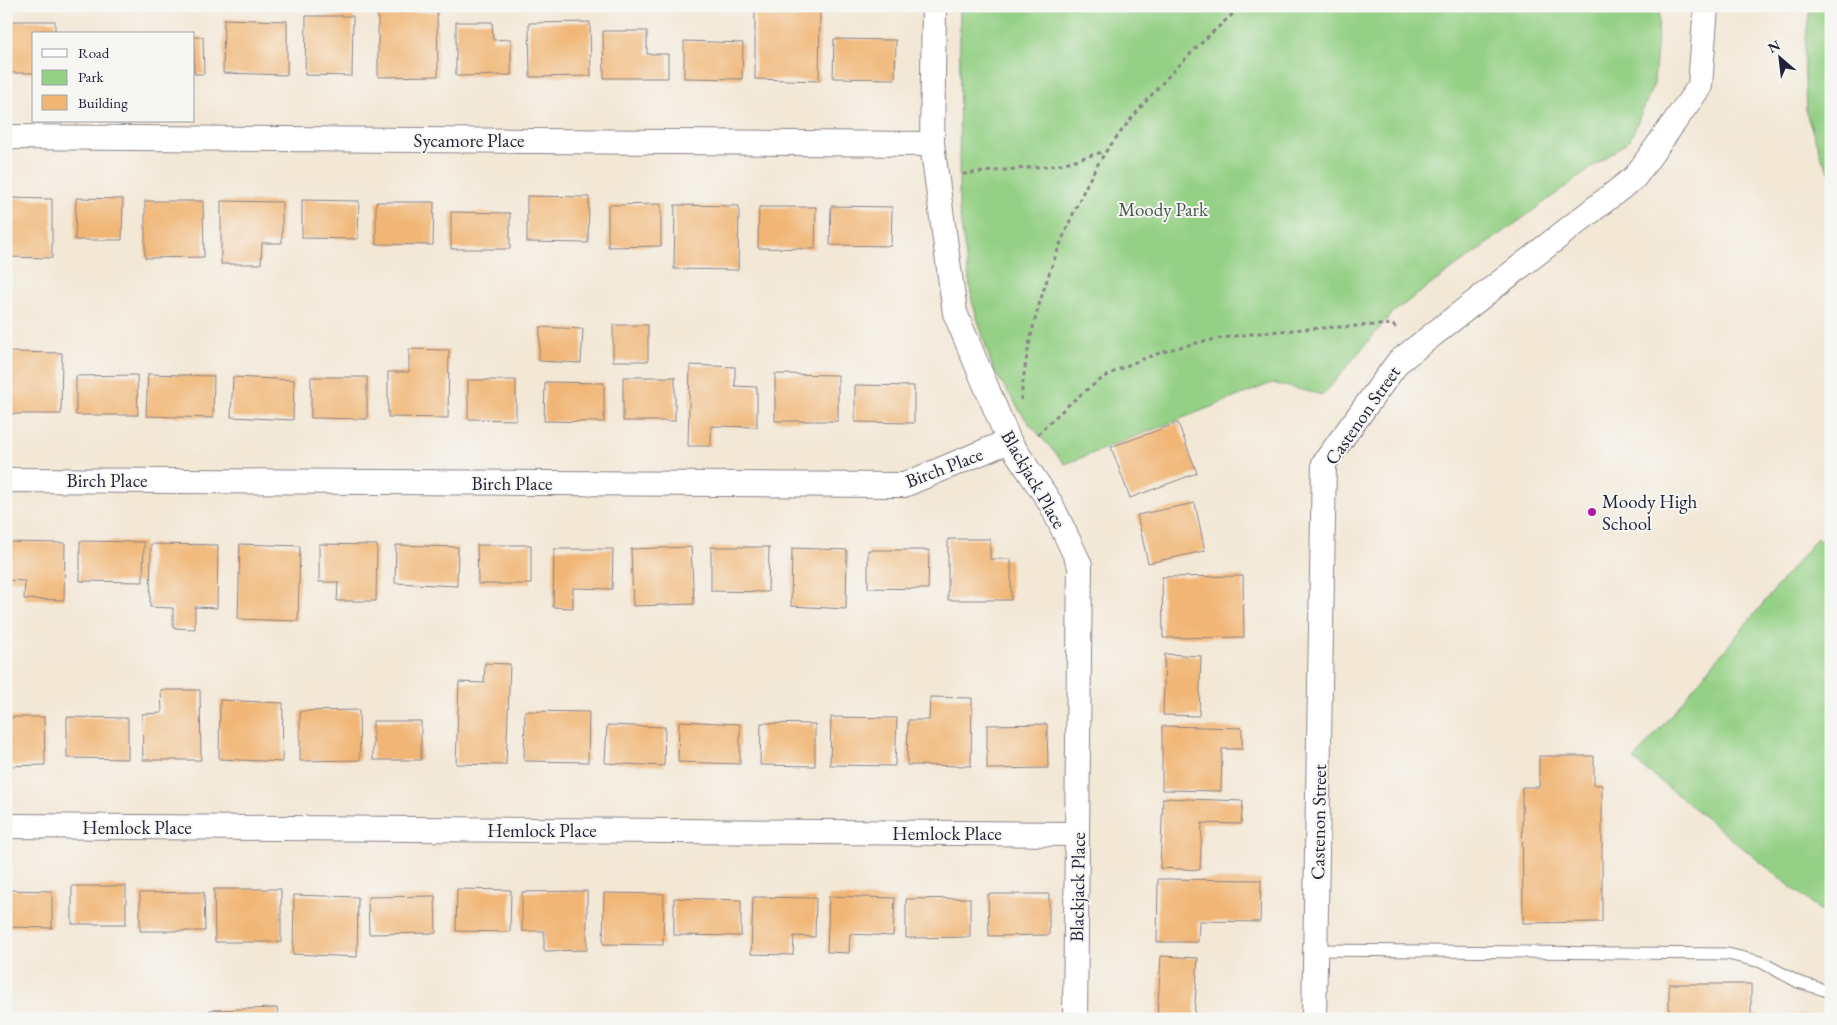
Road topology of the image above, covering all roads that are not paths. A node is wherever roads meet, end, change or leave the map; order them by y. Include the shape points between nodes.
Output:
1 (934, 6) edge
2 (1706, 6) edge
3 (6, 137) edge
4 (932, 144) junction
5 (1009, 441) junction
6 (6, 480) edge
7 (6, 826) edge
8 (1077, 834) junction
9 (1315, 950) junction
10 (1831, 992) edge
11 (1075, 1019) edge
12 (1314, 1019) edge

1 - 4 street, Blackjack Place
2 - 9 street, Castenon Street via 1700,86 1635,177 1398,362 1324,463
3 - 4 street, Sycamore Place
4 - 5 street, Blackjack Place via 955,313
5 - 6 street, Birch Place via 904,485
5 - 8 street, Blackjack Place via 1051,504 1080,565
7 - 8 street, Hemlock Place
8 - 11 street, Blackjack Place
9 - 10 lane via 1728,954 1761,962 1798,982
9 - 12 street, Castenon Street

